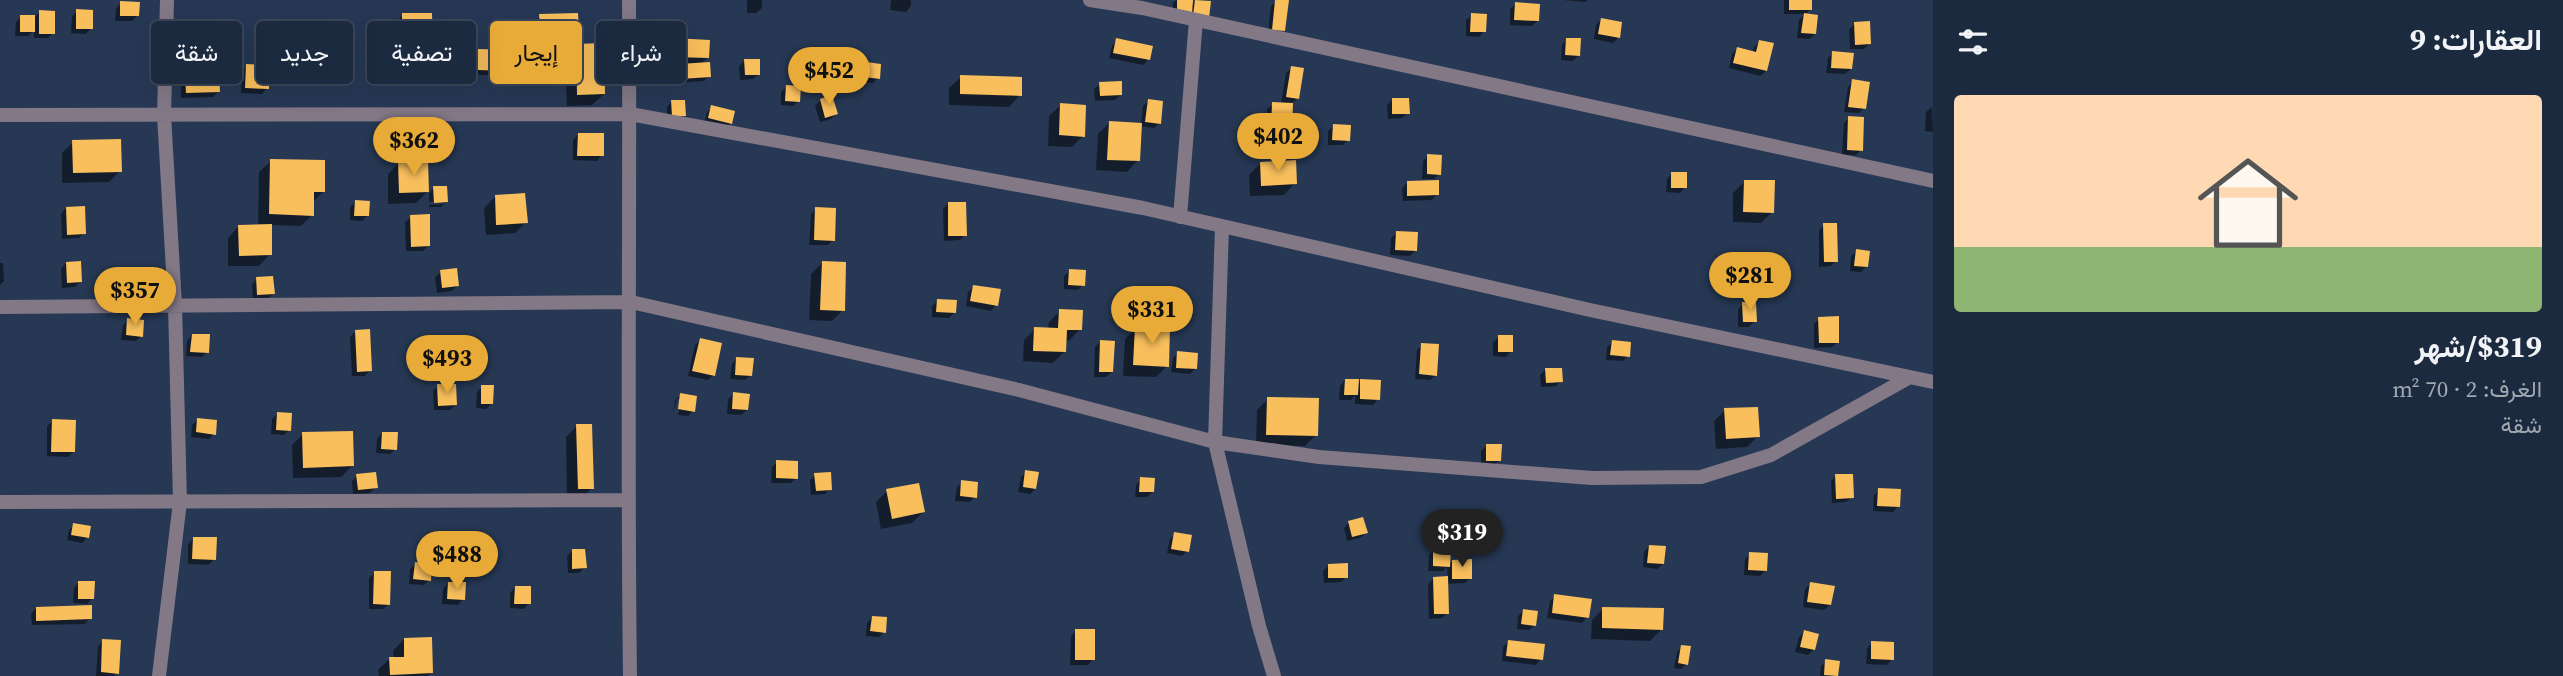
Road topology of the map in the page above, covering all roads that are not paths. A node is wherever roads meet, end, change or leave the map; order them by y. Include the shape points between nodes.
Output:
1 (167, 0) edge
2 (629, 0) edge
3 (1090, 0) edge
4 (1142, 4) edge
5 (1196, 20) junction
6 (630, 114) junction
7 (0, 115) edge
8 (164, 115) junction
9 (1933, 181) edge
10 (1180, 217) junction
11 (1222, 226) junction
12 (631, 302) junction
13 (175, 305) junction
14 (0, 307) edge
15 (1910, 377) junction
16 (1933, 382) edge
17 (1215, 442) junction
18 (628, 500) junction
19 (0, 502) edge
20 (180, 502) junction
21 (159, 676) edge
22 (630, 676) edge
23 (1274, 676) edge

1 - 8 street
2 - 6 street
3 - 4 street
4 - 5 street
5 - 9 street
5 - 10 street
6 - 8 street
6 - 10 street
6 - 12 street
7 - 8 street
8 - 13 street
10 - 11 street
11 - 15 street
11 - 17 street
12 - 13 street
12 - 17 street via 1019,390
12 - 18 street
13 - 14 street
13 - 20 street
15 - 16 street
15 - 17 street via 1771,454 1701,477 1592,478 1319,457
17 - 23 street
18 - 20 street
18 - 22 street
19 - 20 street
20 - 21 street

